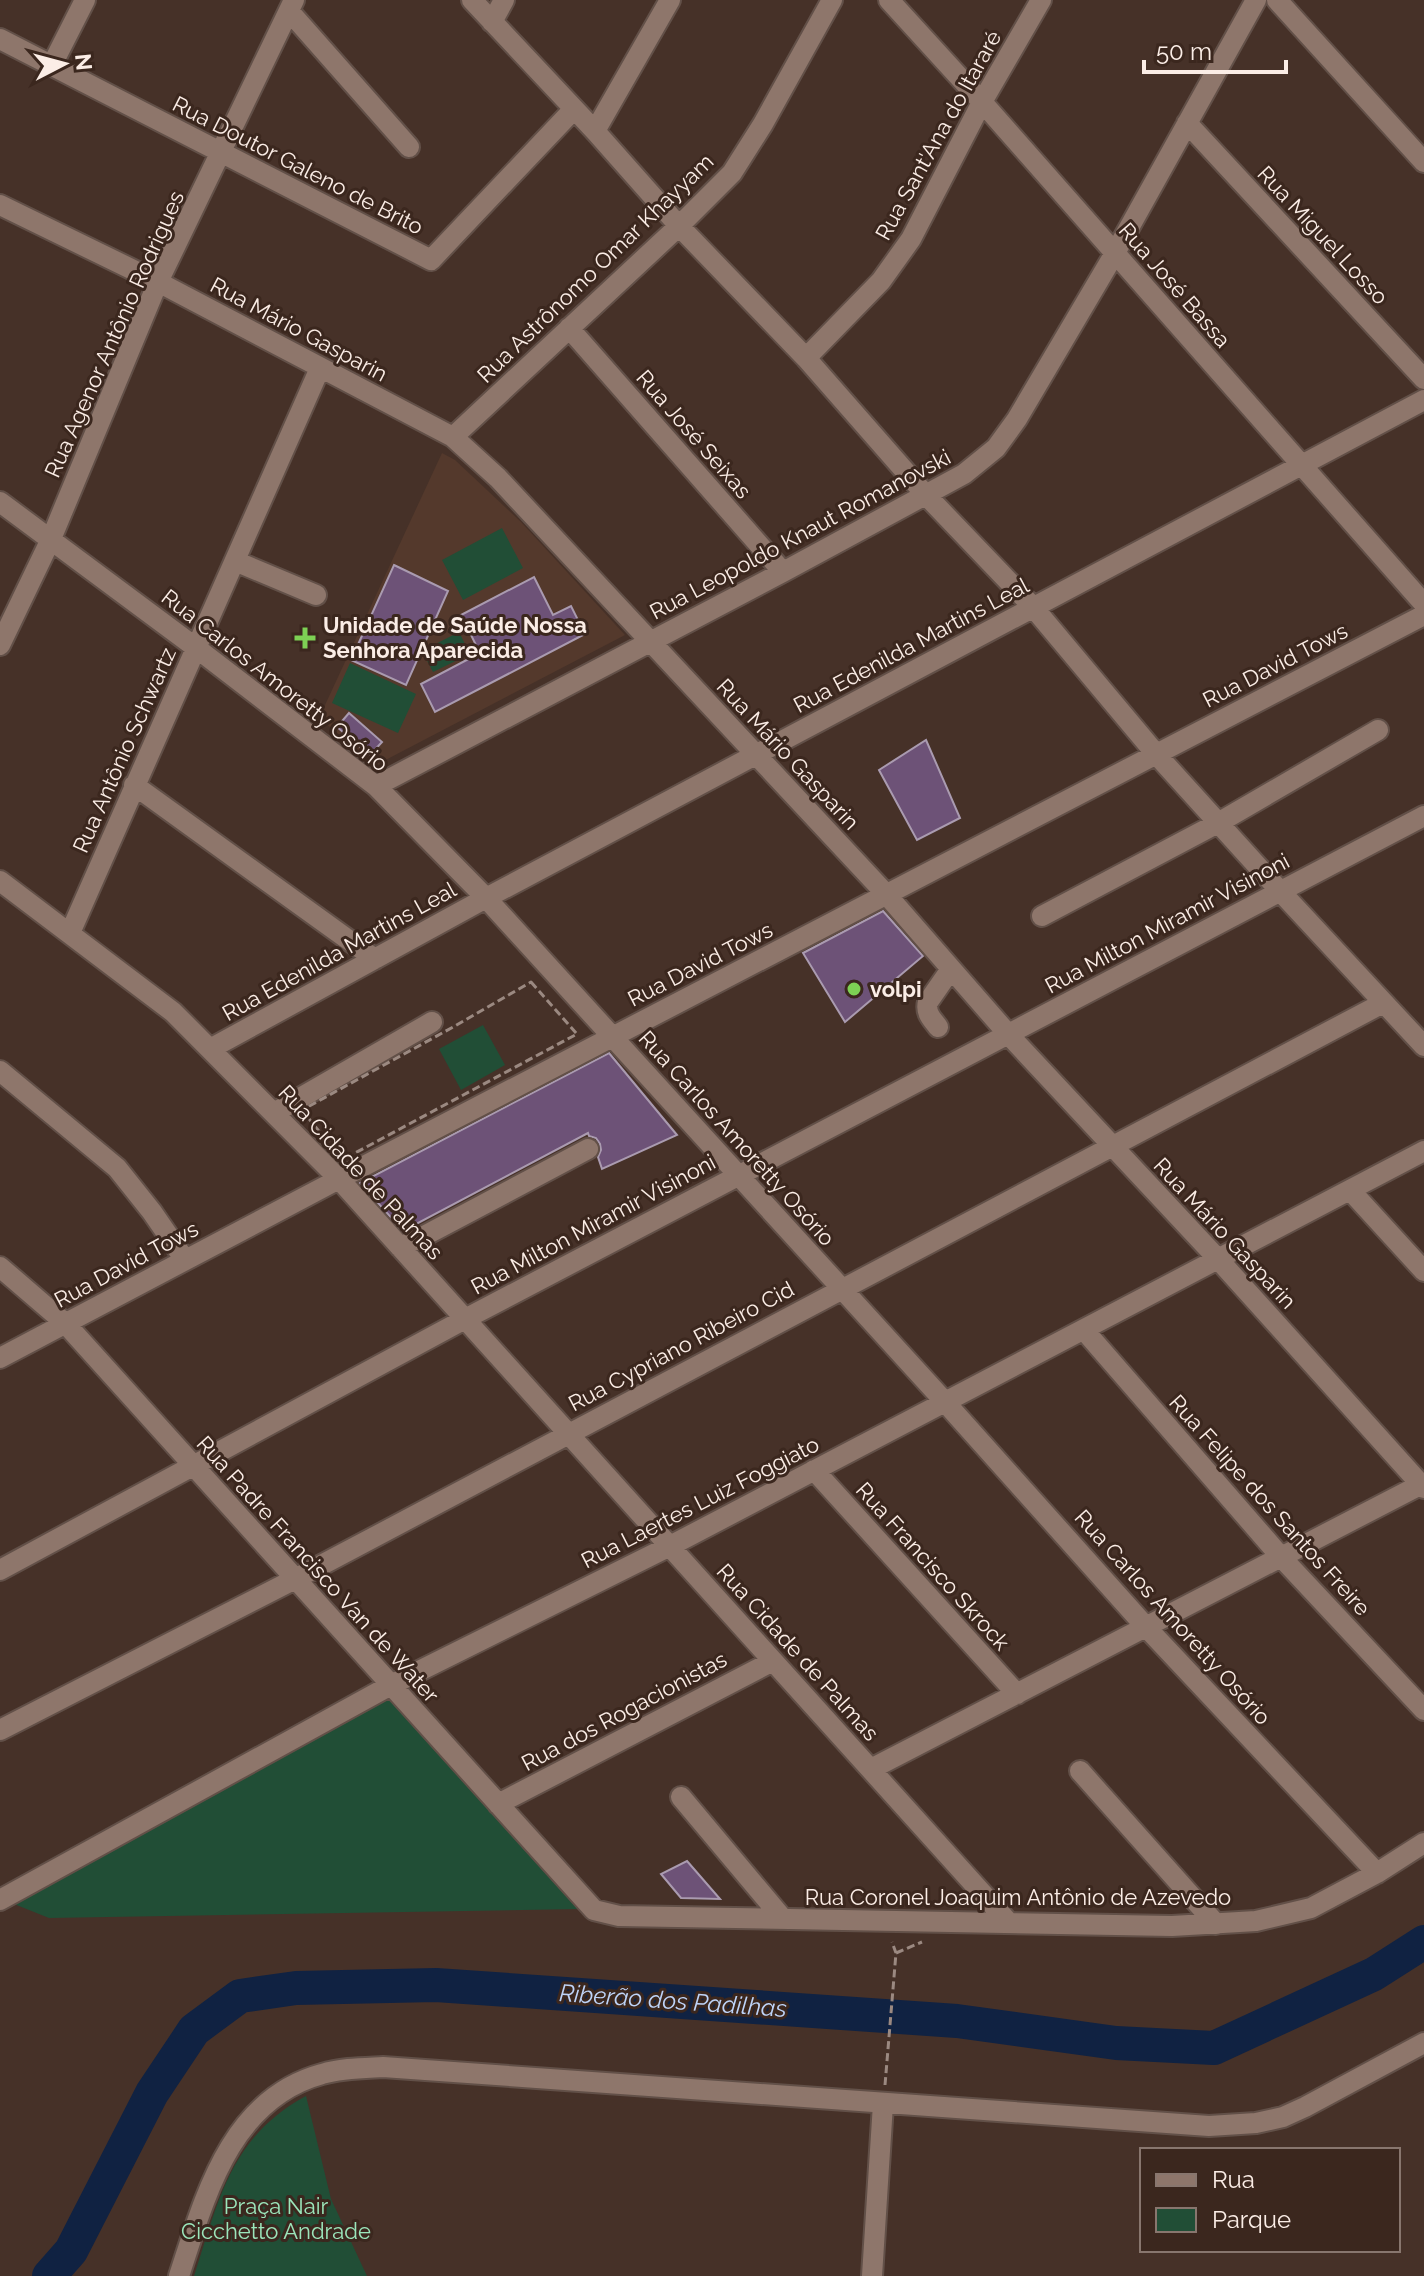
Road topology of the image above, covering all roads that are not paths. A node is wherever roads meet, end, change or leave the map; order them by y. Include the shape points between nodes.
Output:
1 (85, 0) edge
2 (472, 0) edge
3 (504, 0) edge
4 (670, 0) edge
5 (832, 0) edge
6 (889, 0) edge
7 (1041, 0) edge
8 (1256, 0) edge
9 (1277, 0) edge
10 (292, 6) edge
11 (492, 22) junction
12 (0, 39) edge
13 (52, 65) junction
14 (982, 102) junction
15 (574, 109) junction
16 (1187, 123) junction
17 (595, 131) junction
18 (409, 147) dead end
19 (222, 153) junction
20 (1423, 158) edge
21 (0, 205) edge
22 (679, 226) junction
23 (1115, 253) junction
24 (158, 282) junction
25 (569, 328) junction
26 (806, 358) junction
27 (320, 368) junction
28 (1424, 379) edge
29 (1424, 400) edge
30 (453, 437) junction
31 (1303, 466) junction
32 (925, 494) junction
33 (0, 502) edge
34 (51, 539) junction
35 (235, 561) junction
36 (783, 572) junction
37 (316, 595) dead end
38 (1424, 604) edge
39 (1033, 607) junction
40 (1424, 615) edge
41 (651, 642) junction
42 (0, 645) edge
43 (195, 647) junction
44 (1378, 730) dead end
45 (1156, 754) junction
46 (756, 755) junction
47 (134, 785) junction
48 (376, 786) junction
49 (1423, 817) edge
50 (1218, 823) junction
51 (0, 881) edge
52 (1280, 891) junction
53 (886, 894) junction
54 (486, 898) junction
55 (1042, 916) dead end
56 (70, 933) junction
57 (375, 959) junction
58 (951, 969) junction
59 (1383, 1003) junction
60 (432, 1022) dead end
61 (938, 1027) dead end
62 (1008, 1034) junction
63 (611, 1037) junction
64 (1424, 1046) edge
65 (210, 1049) junction
66 (0, 1071) edge
67 (274, 1113) junction
68 (1111, 1147) junction
69 (588, 1149) dead end
70 (1424, 1151) edge
71 (739, 1175) junction
72 (339, 1179) junction
73 (1350, 1190) junction
74 (400, 1247) junction
75 (1218, 1259) junction
76 (185, 1260) junction
77 (0, 1267) edge
78 (1424, 1271) edge
79 (842, 1289) junction
80 (465, 1319) junction
81 (65, 1323) junction
82 (1084, 1330) junction
83 (0, 1358) edge
84 (945, 1402) junction
85 (568, 1433) junction
86 (194, 1466) junction
87 (814, 1470) junction
88 (1423, 1485) edge
89 (670, 1546) junction
90 (1281, 1557) junction
91 (0, 1570) edge
92 (295, 1579) junction
93 (1146, 1627) junction
94 (773, 1661) junction
95 (391, 1685) junction
96 (1017, 1694) junction
97 (1424, 1710) edge
98 (0, 1730) edge
99 (871, 1769) junction
100 (1080, 1771) dead end
101 (681, 1797) dead end
102 (498, 1804) junction
103 (1424, 1843) edge
104 (1377, 1873) junction
105 (0, 1900) edge
106 (594, 1910) joint
107 (783, 1919) junction
108 (1009, 1923) junction
109 (1216, 1924) junction
110 (1424, 2043) edge
111 (883, 2104) junction
112 (179, 2276) edge
113 (872, 2276) edge

1 - 13 street
2 - 11 street
3 - 11 street
4 - 17 street
5 - 22 street, Rua Astrônomo Omar Khayyam via 732,173
6 - 14 street, Rua José Bassa
7 - 14 street, Rua Sant'Ana do Itararé
8 - 16 street, Rua Leopoldo Knaut Romanovski
9 - 20 street
10 - 18 street
10 - 19 street, Rua Agenor Antônio Rodrigues
11 - 15 street
12 - 13 street, Rua Doutor Galeno de Brito
13 - 19 street, Rua Doutor Galeno de Brito
14 - 23 street, Rua José Bassa
14 - 26 street, Rua Sant'Ana do Itararé via 911,239 881,281
15 - 17 street
15 - 19 street, Rua Doutor Galeno de Brito via 431,260
16 - 23 street, Rua Leopoldo Knaut Romanovski
16 - 28 street, Rua Miguel Losso
17 - 22 street
19 - 24 street, Rua Agenor Antônio Rodrigues
21 - 24 street, Rua Mário Gasparin
22 - 25 street, Rua Astrônomo Omar Khayyam
22 - 26 street
23 - 31 street, Rua José Bassa
23 - 32 street, Rua Leopoldo Knaut Romanovski via 996,448 964,474
24 - 27 street, Rua Mário Gasparin
24 - 34 street, Rua Agenor Antônio Rodrigues
25 - 30 street, Rua Astrônomo Omar Khayyam
25 - 36 street, Rua José Seixas
26 - 32 street
27 - 30 street, Rua Mário Gasparin
27 - 35 street, Rua Antônio Schwartz
29 - 31 street, Rua Edenilda Martins Leal
30 - 41 street, Rua Mário Gasparin
31 - 38 street, Rua José Bassa
31 - 39 street, Rua Edenilda Martins Leal
32 - 36 street, Rua Leopoldo Knaut Romanovski
32 - 39 street
33 - 34 street, Rua Carlos Amoretty Osório
34 - 42 street, Rua Agenor Antônio Rodrigues
34 - 43 street, Rua Carlos Amoretty Osório
35 - 37 street
35 - 43 street, Rua Antônio Schwartz
36 - 41 street, Rua Leopoldo Knaut Romanovski
39 - 45 street
39 - 46 street, Rua Edenilda Martins Leal
40 - 45 street, Rua David Tows
41 - 46 street, Rua Mário Gasparin
41 - 48 street, Rua Leopoldo Knaut Romanovski
43 - 47 street, Rua Antônio Schwartz
43 - 48 street, Rua Carlos Amoretty Osório
44 - 50 street
45 - 50 street
45 - 53 street, Rua David Tows
46 - 53 street, Rua Mário Gasparin
46 - 54 street, Rua Edenilda Martins Leal
47 - 56 street, Rua Antônio Schwartz
47 - 57 street
48 - 54 street, Rua Carlos Amoretty Osório
49 - 52 street, Rua Milton Miramir Visinoni
50 - 52 street
50 - 55 street
51 - 56 street, Rua Cidade de Palmas
52 - 59 street
52 - 62 street, Rua Milton Miramir Visinoni
53 - 58 street, Rua Mário Gasparin
53 - 63 street, Rua David Tows
54 - 57 street, Rua Edenilda Martins Leal
54 - 63 street, Rua Carlos Amoretty Osório
56 - 65 street, Rua Cidade de Palmas via 173,1012
57 - 65 street, Rua Edenilda Martins Leal
58 - 61 street via 926,1008
58 - 62 street, Rua Mário Gasparin
59 - 64 street
59 - 68 street, Rua Cypriano Ribeiro Cid
60 - 67 street
62 - 68 street, Rua Mário Gasparin
62 - 71 street, Rua Milton Miramir Visinoni
63 - 71 street, Rua Carlos Amoretty Osório
63 - 72 street, Rua David Tows
65 - 67 street, Rua Cidade de Palmas
66 - 76 street via 117,1168
67 - 72 street, Rua Cidade de Palmas
68 - 75 street, Rua Mário Gasparin
68 - 79 street, Rua Cypriano Ribeiro Cid
69 - 74 street
70 - 73 street, Rua Laertes Luiz Foggiato
71 - 79 street, Rua Carlos Amoretty Osório
71 - 80 street, Rua Milton Miramir Visinoni
72 - 74 street, Rua Cidade de Palmas
72 - 76 street, Rua David Tows
73 - 75 street, Rua Laertes Luiz Foggiato
73 - 78 street
74 - 80 street, Rua Cidade de Palmas
75 - 82 street, Rua Laertes Luiz Foggiato
75 - 88 street, Rua Mário Gasparin
76 - 81 street, Rua David Tows
77 - 81 street, Rua Padre Francisco Van de Water
79 - 84 street, Rua Carlos Amoretty Osório
79 - 85 street, Rua Cypriano Ribeiro Cid
80 - 85 street, Rua Cidade de Palmas
80 - 86 street, Rua Milton Miramir Visinoni
81 - 83 street, Rua David Tows
81 - 86 street, Rua Padre Francisco Van de Water
82 - 84 street, Rua Laertes Luiz Foggiato
82 - 90 street, Rua Felipe dos Santos Freire
84 - 87 street, Rua Laertes Luiz Foggiato
84 - 93 street, Rua Carlos Amoretty Osório
85 - 89 street, Rua Cidade de Palmas
85 - 92 street, Rua Cypriano Ribeiro Cid
86 - 91 street, Rua Milton Miramir Visinoni
86 - 92 street, Rua Padre Francisco Van de Water
87 - 89 street, Rua Laertes Luiz Foggiato
87 - 96 street, Rua Francisco Skrock
88 - 90 street
89 - 94 street, Rua Cidade de Palmas
89 - 95 street, Rua Laertes Luiz Foggiato
90 - 93 street
90 - 97 street, Rua Felipe dos Santos Freire
92 - 95 street, Rua Padre Francisco Van de Water
92 - 98 street, Rua Cypriano Ribeiro Cid
93 - 96 street
93 - 104 street, Rua Carlos Amoretty Osório
94 - 99 street, Rua Cidade de Palmas
94 - 102 street, Rua dos Rogacionistas
95 - 102 street, Rua Padre Francisco Van de Water
95 - 105 street, Rua Laertes Luiz Foggiato
96 - 99 street
99 - 108 street, Rua Cidade de Palmas
100 - 109 street
101 - 107 street
102 - 106 street, Rua Padre Francisco Van de Water
103 - 104 street, Rua Coronel Joaquim Antônio de Azevedo
104 - 109 street, Rua Coronel Joaquim Antônio de Azevedo via 1311,1908
106 - 107 street, Rua Coronel Joaquim Antônio de Azevedo via 619,1916
107 - 108 street, Rua Coronel Joaquim Antônio de Azevedo
108 - 109 street, Rua Coronel Joaquim Antônio de Azevedo
110 - 111 street via 1305,2107 1244,2125
111 - 112 street via 383,2067 321,2074 267,2103 228,2149
111 - 113 street

